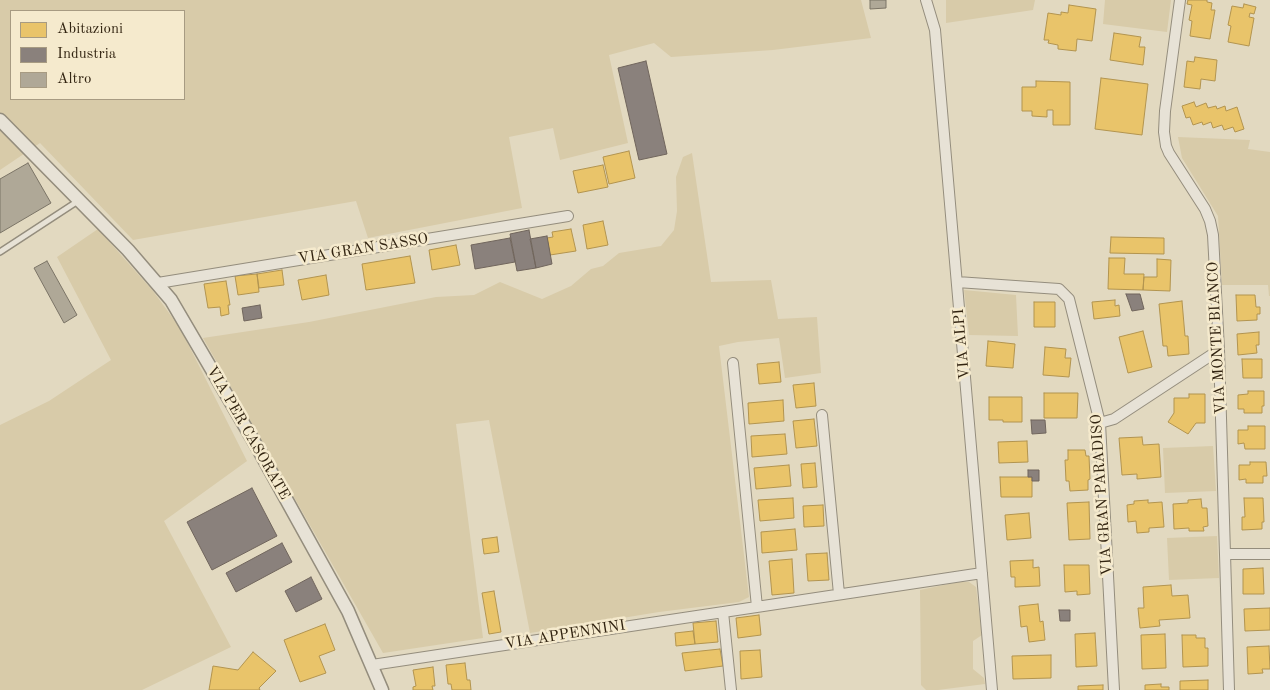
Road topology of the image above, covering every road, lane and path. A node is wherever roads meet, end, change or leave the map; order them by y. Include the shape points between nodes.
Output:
1 (926, 0) edge
2 (1180, 0) edge
3 (0, 120) edge
4 (79, 200) junction
5 (568, 216) dead end
6 (0, 252) edge
7 (957, 282) junction
8 (158, 283) junction
9 (1219, 350) junction
10 (734, 362) dead end
11 (822, 415) dead end
12 (1100, 423) junction
13 (1226, 554) junction
14 (1270, 554) edge
15 (982, 573) junction
16 (839, 594) junction
17 (757, 607) junction
18 (723, 612) junction
19 (372, 665) junction
20 (382, 690) edge
21 (732, 690) edge
22 (992, 690) edge
23 (1114, 690) edge
24 (1229, 690) edge

1 - 7 street, VIA ALPI via 935,30
2 - 9 street, VIA MONTE BIANCO via 1165,111 1165,140 1169,153 1210,221
3 - 4 street, VIA PER CASORATE
4 - 6 lane
4 - 8 street, VIA PER CASORATE
5 - 8 street, VIA GRAN SASSO
7 - 12 street, VIA GRAN PARADISO via 1059,289 1065,294
7 - 15 street, VIA ALPI
8 - 19 street, VIA PER CASORATE via 264,460 348,611
9 - 12 street via 1114,419
9 - 13 street, VIA MONTE BIANCO
10 - 17 street
11 - 16 street
12 - 23 street, VIA GRAN PARADISO
13 - 14 street
13 - 24 street, VIA MONTE BIANCO
15 - 16 street, VIA APPENNINI
15 - 22 street, VIA ALPI
16 - 17 street, VIA APPENNINI
17 - 18 street, VIA APPENNINI
18 - 19 street, VIA APPENNINI
18 - 21 street
19 - 20 street, VIA PER CASORATE

